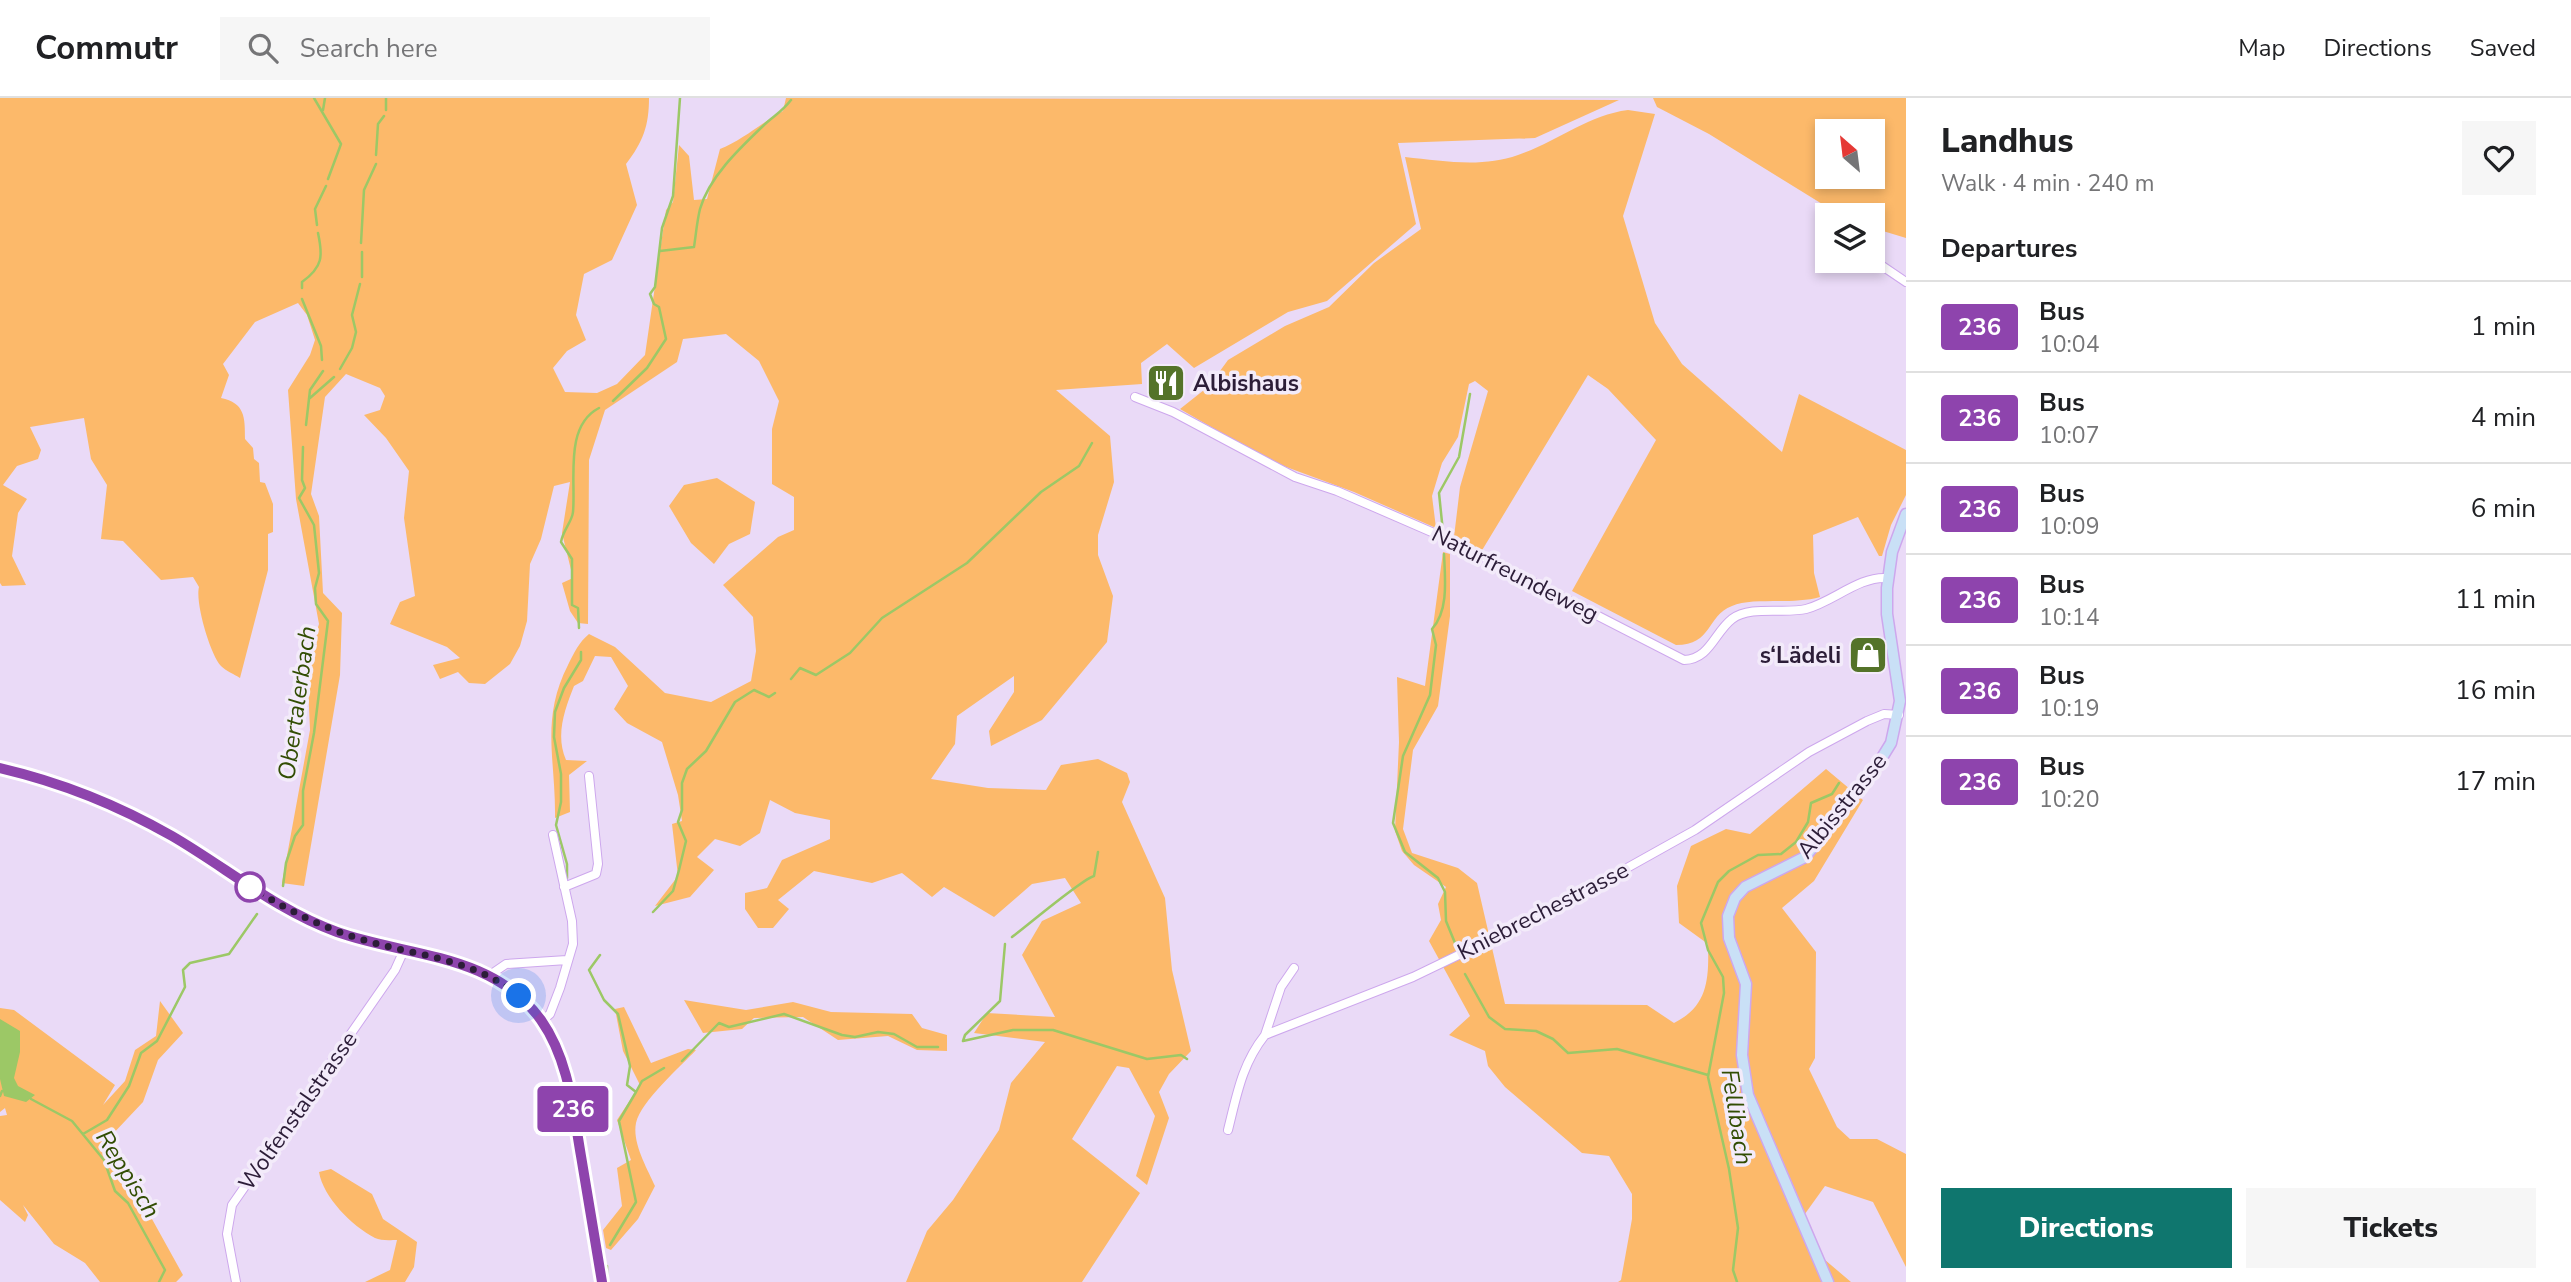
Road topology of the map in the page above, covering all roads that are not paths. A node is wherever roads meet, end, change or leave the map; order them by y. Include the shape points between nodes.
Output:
1 (1885, 268) edge
2 (1906, 282) edge
3 (1135, 397) dead end
4 (1906, 514) edge
5 (1887, 578) junction
6 (1899, 715) junction
7 (0, 768) edge
8 (589, 776) dead end
9 (554, 835) dead end
10 (564, 887) junction
11 (404, 950) junction
12 (567, 960) junction
13 (1294, 968) dead end
14 (490, 975) junction
15 (542, 1021) junction
16 (1265, 1035) junction
17 (1228, 1130) dead end
18 (236, 1282) edge
19 (602, 1282) edge
20 (1828, 1282) edge

1 - 2 street
3 - 5 street, Naturfreundeweg via 1173,412 1295,477 1450,540 1684,660 1700,657 1739,614 1807,608
4 - 5 main road, Albisstrasse
5 - 6 main road, Albisstrasse
6 - 16 street, Kniebrechestrasse via 1867,721 1809,752 1695,830 1550,911 1413,977
6 - 20 main road, Albisstrasse via 1883,758 1812,850 1796,864 1751,883 1735,898 1728,916 1727,931 1745,979 1742,1055 1748,1095
7 - 11 main road via 121,809 311,921
8 - 10 street via 596,874
9 - 10 street
10 - 12 street via 573,944
11 - 14 main road
11 - 18 street, Wolfenstalstrasse via 395,970 232,1205 227,1234
12 - 14 street via 506,964
12 - 15 street via 561,988
13 - 16 street via 1281,988
14 - 15 main road
15 - 19 main road via 558,1052 570,1094
16 - 17 street via 1240,1077

